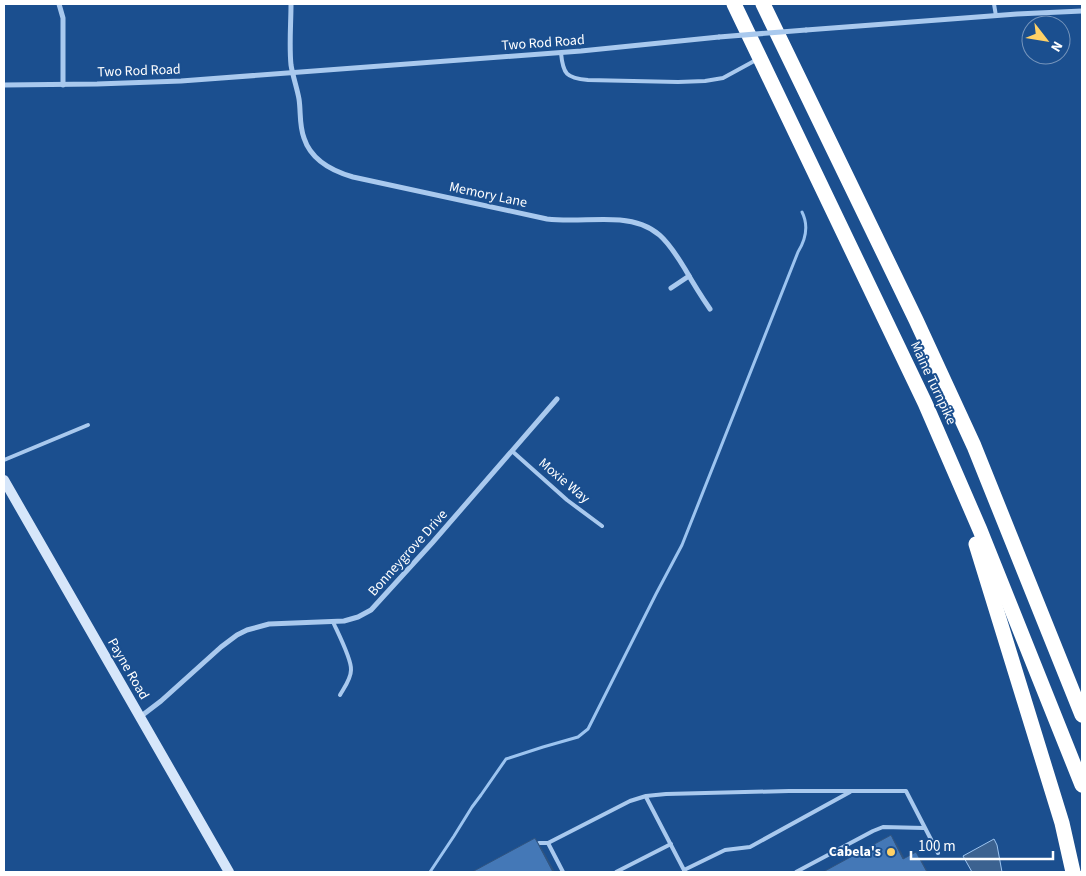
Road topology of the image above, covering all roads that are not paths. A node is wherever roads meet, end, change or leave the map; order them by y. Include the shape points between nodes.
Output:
1 (59, 4) edge
2 (291, 4) edge
3 (734, 4) edge
4 (763, 4) edge
5 (994, 4) edge
6 (1082, 11) edge
7 (996, 16) junction
8 (561, 53) junction
9 (760, 58) junction
10 (292, 72) junction
11 (4, 85) edge
12 (63, 85) junction
13 (689, 276) junction
14 (671, 288) dead end
15 (710, 309) dead end
16 (557, 399) dead end
17 (88, 425) dead end
18 (512, 451) junction
19 (4, 460) edge
20 (953, 466) junction
21 (4, 480) edge
22 (602, 526) dead end
23 (333, 622) junction
24 (1067, 678) junction
25 (1082, 693) edge
26 (340, 695) dead end
27 (1082, 715) edge
28 (140, 717) junction
29 (1082, 785) edge
30 (852, 791) junction
31 (646, 796) junction
32 (924, 828) junction
33 (548, 843) junction
34 (670, 844) junction
35 (532, 847) edge
36 (938, 853) dead end
37 (684, 871) edge
38 (229, 872) edge
39 (563, 872) edge
40 (616, 872) edge
41 (796, 872) edge
42 (1073, 872) edge

1 - 12 street via 63,18
2 - 10 street, Memory Lane
3 - 9 highway, Maine Turnpike
4 - 24 highway, Maine Turnpike via 974,446
5 - 7 lane
6 - 7 street, Two Rod Road
7 - 8 street, Two Rod Road, bridge via 719,37
8 - 9 lane via 564,72 578,79 678,82 723,78
8 - 10 street, Two Rod Road
9 - 20 highway, Maine Turnpike
10 - 12 street, Two Rod Road via 181,81
10 - 13 street, Memory Lane via 304,138 316,157 337,172 546,219 637,223 666,241
11 - 12 street, Two Rod Road
13 - 14 street
13 - 15 street, Memory Lane
16 - 18 street, Bonneygrove Drive
17 - 19 lane
18 - 22 lane, Moxie Way
18 - 23 street, Bonneygrove Drive via 371,610 358,617
20 - 29 highway, Maine Turnpike
20 - 42 highway via 1062,823
21 - 28 main road, Payne Road
23 - 26 lane via 352,669
23 - 28 street, Bonneygrove Drive via 269,624 247,630 221,647
24 - 25 highway
24 - 27 highway, Maine Turnpike
28 - 38 main road, Payne Road
30 - 31 lane
30 - 32 lane via 906,791
30 - 37 lane via 750,847 725,850
31 - 33 lane
31 - 34 lane
32 - 36 lane
32 - 41 lane via 883,827
33 - 35 lane
33 - 39 lane
34 - 37 lane
34 - 40 lane

